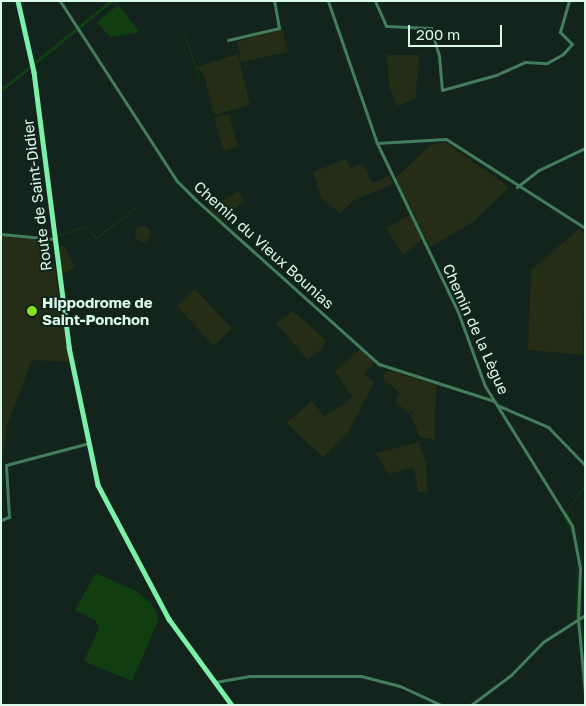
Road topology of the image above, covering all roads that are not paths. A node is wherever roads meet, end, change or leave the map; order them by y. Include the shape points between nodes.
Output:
1 (18, 1) edge
2 (60, 1) edge
3 (274, 1) edge
4 (328, 1) edge
5 (375, 1) edge
6 (569, 1) edge
7 (228, 40) dead end
8 (377, 143) junction
9 (585, 148) edge
10 (517, 187) junction
11 (585, 228) edge
12 (1, 234) edge
13 (54, 239) junction
14 (496, 403) junction
15 (88, 443) junction
16 (585, 465) edge
17 (1, 520) edge
18 (585, 615) edge
19 (578, 619) junction
20 (215, 682) junction
21 (585, 693) edge
22 (232, 705) edge
23 (441, 705) edge
24 (471, 705) edge

1 - 13 main road, Route de Saint-Didier via 33,63
2 - 14 street, Chemin du Vieux Bounias via 177,181 302,297 383,367
3 - 7 street via 279,28
4 - 8 street, Chemin de la Lègue
5 - 6 street via 386,26 431,28 439,56 442,90 496,75 525,62 547,63 563,54 572,44 560,32
8 - 10 street via 446,139
8 - 14 street, Chemin de la Lègue via 454,304
9 - 10 street via 539,170
10 - 11 street
12 - 13 street
13 - 15 main road, Route de Saint-Didier
14 - 16 street, Chemin du Vieux Bounias via 548,427
14 - 19 street, Chemin de la Lègue via 572,526 580,568
15 - 17 street via 6,465 9,517
15 - 20 main road, Route de Saint-Didier via 101,494 116,524 168,619
18 - 19 street
19 - 21 street, Chemin de la Lègue
19 - 24 street via 543,642 511,675
20 - 22 main road, Route de Saint-Didier
20 - 23 street via 250,676 361,676 400,686

